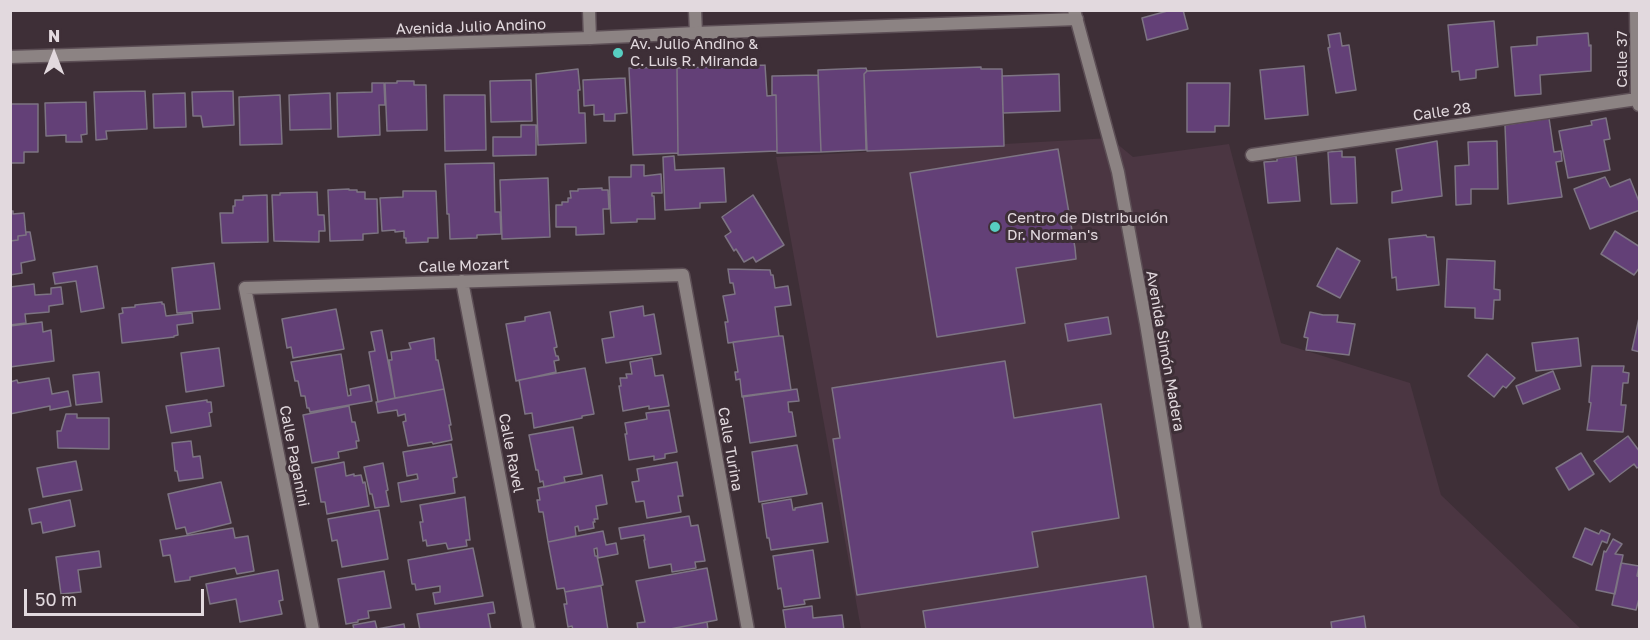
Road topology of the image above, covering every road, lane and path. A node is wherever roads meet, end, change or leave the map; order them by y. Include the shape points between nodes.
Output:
1 (589, 10) edge
2 (695, 10) edge
3 (1636, 10) edge
4 (1075, 15) edge
5 (696, 33) junction
6 (590, 38) junction
7 (10, 57) edge
8 (1638, 103) edge
9 (1252, 155) dead end
10 (683, 274) joint
11 (462, 281) junction
12 (245, 288) joint
13 (314, 630) edge
14 (529, 630) edge
15 (748, 630) edge
16 (1196, 630) edge

1 - 6 street
2 - 5 street
3 - 8 street, Calle 37
4 - 5 street, Avenida Julio Andino
4 - 16 street, Avenida Simón Madera via 1118,172
5 - 6 street, Avenida Julio Andino
6 - 7 street, Avenida Julio Andino
8 - 9 street, Calle 28
10 - 11 street, Calle Mozart
10 - 15 street, Calle Turina
11 - 12 street, Calle Mozart
11 - 14 street, Calle Ravel
12 - 13 street, Calle Paganini

